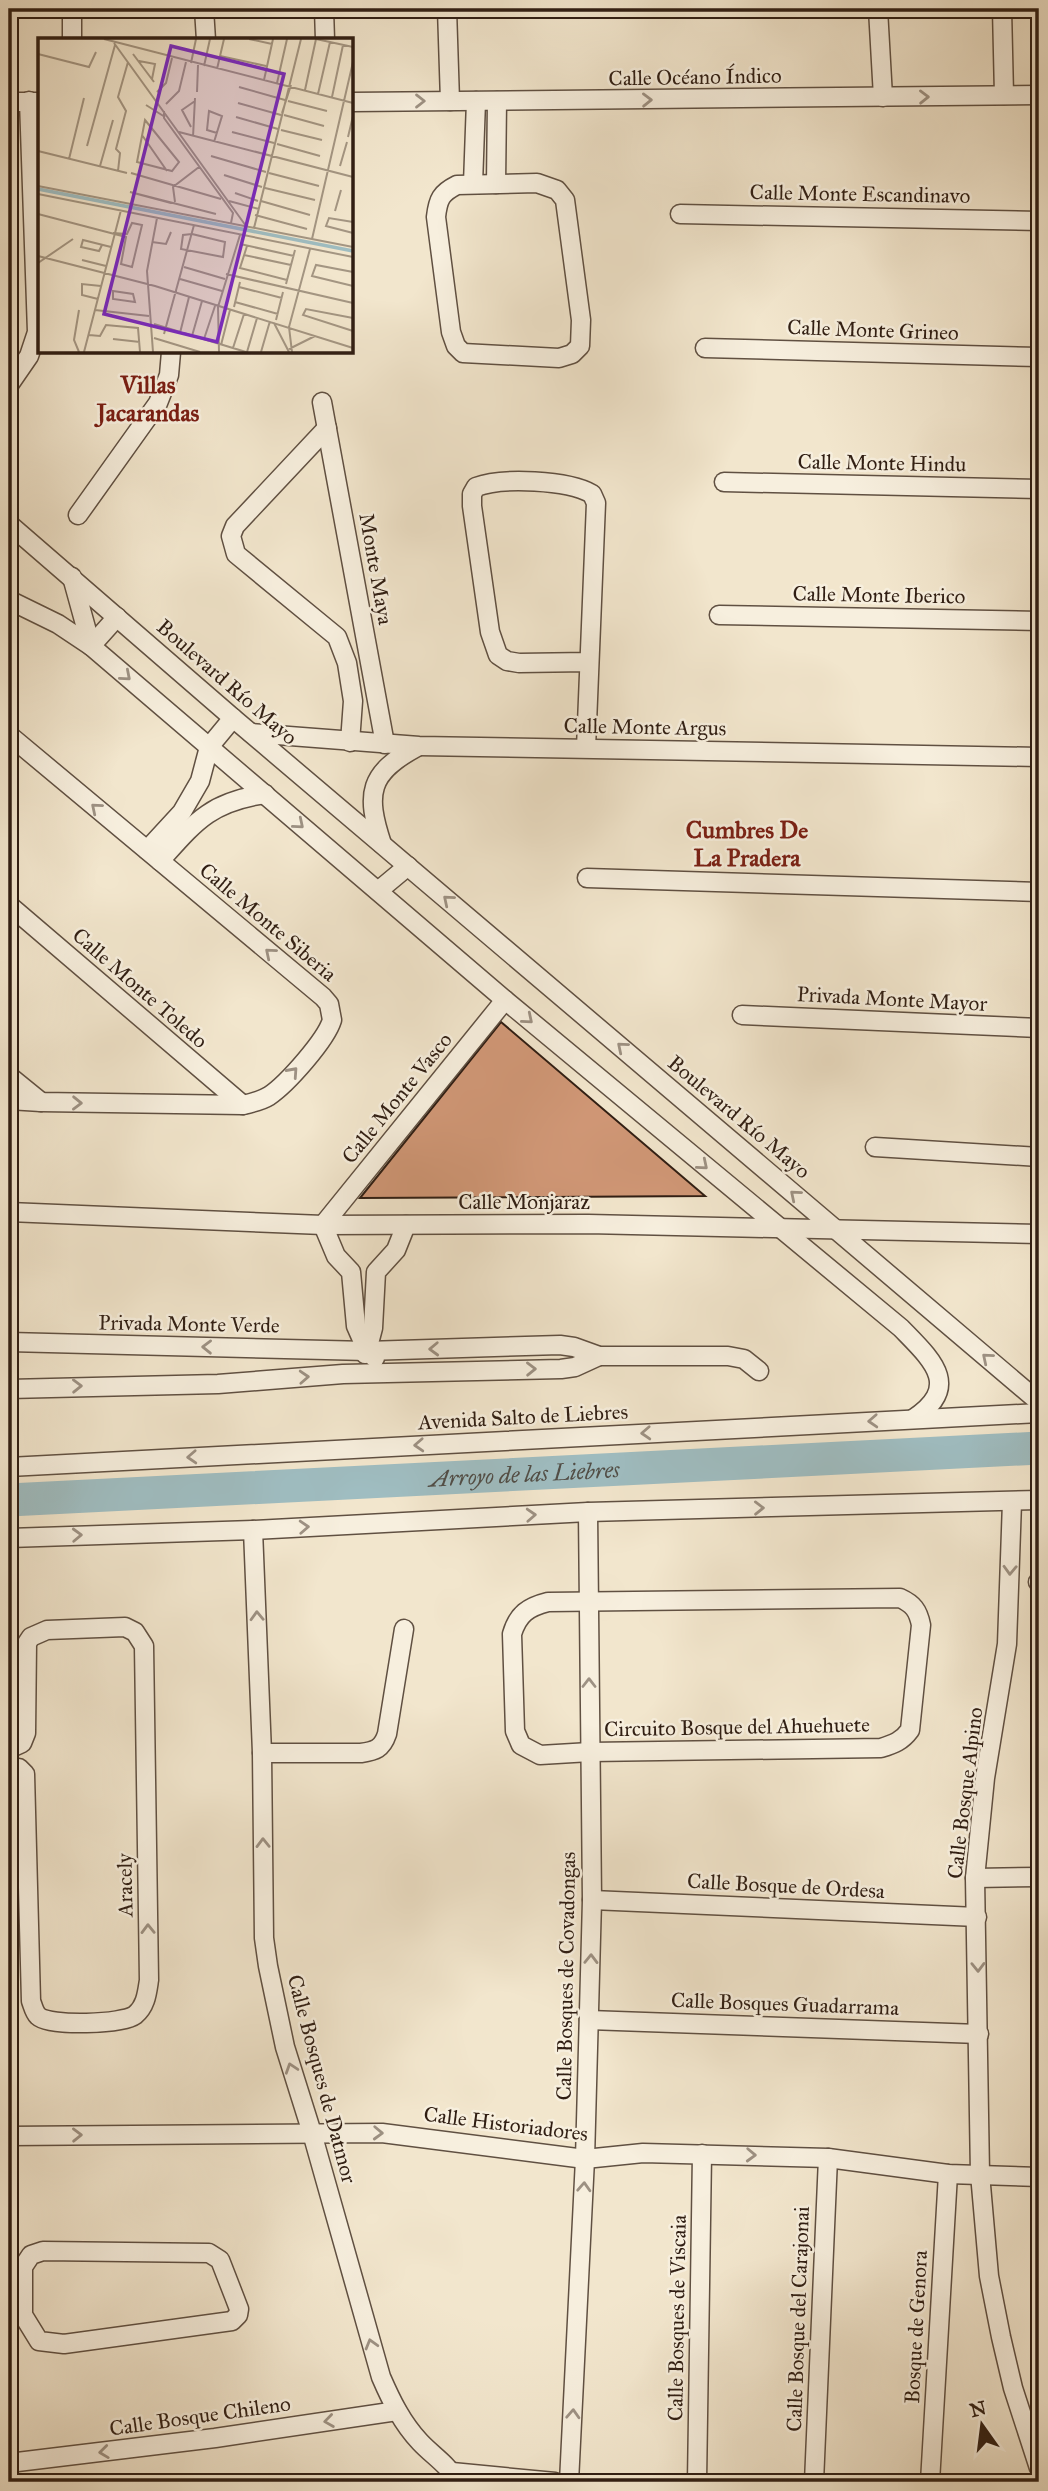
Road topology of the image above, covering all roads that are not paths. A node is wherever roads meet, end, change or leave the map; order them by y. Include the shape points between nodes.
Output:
1 (72, 9) edge
2 (204, 9) edge
3 (324, 9) edge
4 (447, 9) edge
5 (878, 9) edge
6 (1002, 9) edge
7 (72, 38) edge
8 (206, 38) edge
9 (325, 38) edge
10 (1004, 95) junction
11 (1039, 95) edge
12 (883, 97) junction
13 (476, 101) junction
14 (497, 101) junction
15 (9, 102) edge
16 (35, 102) edge
17 (354, 102) edge
18 (450, 102) junction
19 (473, 184) junction
20 (496, 184) junction
21 (680, 214) dead end
22 (1039, 221) edge
23 (705, 348) dead end
24 (171, 354) edge
25 (1039, 357) edge
26 (9, 385) edge
27 (322, 402) dead end
28 (327, 428) junction
29 (724, 482) dead end
30 (1039, 489) edge
31 (78, 515) dead end
32 (9, 524) edge
33 (72, 577) junction
34 (9, 600) edge
35 (719, 615) dead end
36 (117, 617) junction
37 (1039, 621) edge
38 (91, 646) junction
39 (369, 657) junction
40 (588, 662) junction
41 (347, 663) junction
42 (233, 718) junction
43 (251, 733) junction
44 (9, 735) edge
45 (349, 742) junction
46 (385, 744) junction
47 (419, 746) junction
48 (209, 747) junction
49 (586, 748) junction
50 (1039, 757) edge
51 (265, 794) junction
52 (382, 844) junction
53 (153, 856) junction
54 (408, 866) junction
55 (587, 878) dead end
56 (378, 891) junction
57 (1039, 892) edge
58 (9, 905) edge
59 (506, 1000) junction
60 (742, 1015) dead end
61 (1039, 1028) edge
62 (9, 1076) edge
63 (9, 1100) edge
64 (41, 1102) junction
65 (243, 1105) junction
66 (875, 1147) dead end
67 (1039, 1157) edge
68 (9, 1212) edge
69 (323, 1224) junction
70 (407, 1225) junction
71 (778, 1228) junction
72 (838, 1231) junction
73 (1039, 1234) edge
74 (351, 1272) junction
75 (376, 1272) junction
76 (9, 1342) edge
77 (368, 1351) junction
78 (599, 1356) junction
79 (759, 1371) dead end
80 (390, 1373) junction
81 (343, 1374) junction
82 (9, 1389) edge
83 (1039, 1402) edge
84 (1039, 1413) edge
85 (913, 1419) junction
86 (9, 1467) edge
87 (1039, 1500) edge
88 (1012, 1502) junction
89 (588, 1512) junction
90 (253, 1530) junction
91 (9, 1538) edge
92 (589, 1602) junction
93 (404, 1629) dead end
94 (9, 1749) edge
95 (590, 1752) junction
96 (262, 1753) junction
97 (14, 1768) edge
98 (1039, 1877) edge
99 (975, 1878) junction
100 (592, 1900) junction
101 (977, 1917) junction
102 (589, 2020) junction
103 (979, 2034) junction
104 (312, 2133) junction
105 (9, 2136) edge
106 (702, 2154) junction
107 (828, 2158) junction
108 (585, 2159) junction
109 (948, 2174) junction
110 (980, 2174) junction
111 (1039, 2177) edge
112 (15, 2293) edge
113 (397, 2411) junction
114 (9, 2463) edge
115 (1039, 2468) edge
116 (454, 2477) edge
117 (555, 2482) edge
118 (569, 2482) edge
119 (697, 2482) edge
120 (814, 2482) edge
121 (930, 2482) edge

1 - 7 street
2 - 8 street
3 - 9 street
4 - 18 street
5 - 12 street
6 - 10 street
10 - 11 street, Calle Océano Índico
12 -> 10 street, Calle Océano Índico
14 -> 12 street, Calle Océano Índico
13 - 14 street, Calle Océano Índico
13 - 18 street, Calle Océano Índico
13 - 19 street
14 - 20 street
15 - 16 street
16 - 26 street via 37,332 29,356
17 -> 18 street, Calle Océano Índico
19 - 20 street
19 - 20 street via 445,191 438,199 436,217 456,346 475,355 559,358 572,354 580,346 582,334 565,200 556,190 537,183
21 - 22 street, Calle Monte Escandinavo
23 - 25 street, Calle Monte Grineo
24 - 31 street via 169,375 158,402
27 - 28 street, Monte Maya
28 - 39 street, Monte Maya
28 - 41 street via 235,526 231,536 236,554 337,636
29 - 30 street, Calle Monte Hindu
32 - 33 street, Boulevard Río Mayo
33 - 36 street, Boulevard Río Mayo
33 - 38 street
34 - 38 street
35 - 37 street, Calle Monte Iberico
36 - 38 street
36 - 42 street, Boulevard Río Mayo
38 -> 48 street
39 - 41 street
39 - 46 street, Monte Maya
40 - 40 street via 597,517 592,494 571,485 504,481 476,487 472,506 490,632 498,655 519,663
40 - 49 street
41 - 45 street via 353,701
42 - 43 street, Boulevard Río Mayo
42 - 48 street
43 - 45 street, Calle Monte Argus
43 - 52 street, Boulevard Río Mayo
53 -> 44 street, Calle Monte Siberia
45 - 46 street, Calle Monte Argus
46 - 47 street, Calle Monte Argus
47 - 49 street, Calle Monte Argus
47 - 52 street via 386,767 376,782 372,802
48 - 51 street
48 - 53 street via 192,797
49 - 50 street, Calle Monte Argus
51 - 53 street via 211,810
51 -> 56 street
52 - 54 street, Boulevard Río Mayo
65 -> 53 street, Calle Monte Siberia via 281,1086 320,1043 332,1020 329,1004
54 - 56 street
72 -> 54 street, Boulevard Río Mayo
55 - 57 street
56 - 59 street
58 - 65 street, Calle Monte Toledo
59 - 69 street, Calle Monte Vasco
59 -> 71 street
60 - 61 street, Privada Monte Mayor
62 - 64 street
63 - 64 street, Calle Monte Siberia
64 -> 65 street, Calle Monte Siberia
66 - 67 street
68 - 69 street, Calle Monjaraz
69 - 70 street, Calle Monjaraz
69 - 74 street via 336,1256
70 - 71 street, Calle Monjaraz
70 - 75 street via 396,1250
71 - 72 street, Calle Monjaraz
71 - 85 street via 901,1328 933,1362 938,1372 937,1399
72 - 73 street, Calle Monjaraz
83 -> 72 street, Boulevard Río Mayo
74 - 75 street via 364,1276
74 - 77 street via 356,1326
75 - 77 street
77 -> 76 street, Privada Monte Verde
78 -> 77 street, Privada Monte Verde via 560,1345
77 - 80 street
77 - 81 street
78 - 79 street, Privada Monte Verde via 728,1356 744,1359
80 -> 78 street, Privada Monte Verde via 561,1369
80 - 81 street, Privada Monte Verde
82 -> 81 street, Privada Monte Verde via 218,1384
84 - 85 street, Avenida Salto de Liebres
85 -> 86 street, Avenida Salto de Liebres
87 - 88 street
89 -> 88 street
88 -> 99 street, Calle Bosque Alpino via 1007,1644 985,1778
90 -> 89 street
89 - 92 street, Calle Bosques de Covadongas
91 -> 90 street
96 -> 90 street, Calle Bosques de Datmor
95 -> 92 street, Calle Bosques de Covadongas
92 - 95 street, Circuito Bosque del Ahuehuete via 535,1605 523,1613 512,1634 516,1731 521,1745 540,1755
92 - 95 street, Circuito Bosque del Ahuehuete via 900,1598 919,1612 921,1625 910,1730 904,1740 892,1745
93 - 96 street via 383,1746 360,1754
97 -> 94 street, Aracely via 24,1774 34,2011 56,2024 127,2020 142,2008 149,1980 144,1646 139,1636 125,1627 47,1630 31,1637 27,1643 26,1733 22,1743
95 - 100 street, Calle Bosques de Covadongas
104 -> 96 street, Calle Bosques de Datmor via 278,2022 264,1938
98 - 99 street
99 - 101 street, Calle Bosque Alpino
100 - 101 street, Calle Bosque de Ordesa
102 -> 100 street, Calle Bosques de Covadongas
101 -> 103 street, Calle Bosque Alpino
102 - 103 street, Calle Bosques Guadarrama
102 - 108 street, Calle Bosques de Covadongas
103 - 110 street, Calle Bosque Alpino
105 -> 104 street, Calle Historiadores
104 -> 108 street, Calle Historiadores via 382,2133
113 -> 104 street, Calle Bosques de Datmor via 371,2346
106 -> 107 street, Calle Historiadores
106 - 108 street, Calle Historiadores via 643,2153
106 - 119 street, Calle Bosques de Viscaia
107 - 109 street, Calle Historiadores
107 - 120 street, Calle Bosque del Carajonai
118 -> 108 street, Calle Bosques de Covadongas
109 - 110 street, Calle Historiadores
109 - 121 street, Bosque de Genora
110 - 111 street, Calle Historiadores
110 - 115 street, Calle Bosque Alpino via 998,2325
112 - 112 street via 29,2328 39,2341 50,2343 232,2320 239,2309 220,2260 209,2253 43,2251 27,2260
113 -> 114 street, Calle Bosque Chileno
113 - 116 street, Calle Bosques de Datmor
116 - 117 street

